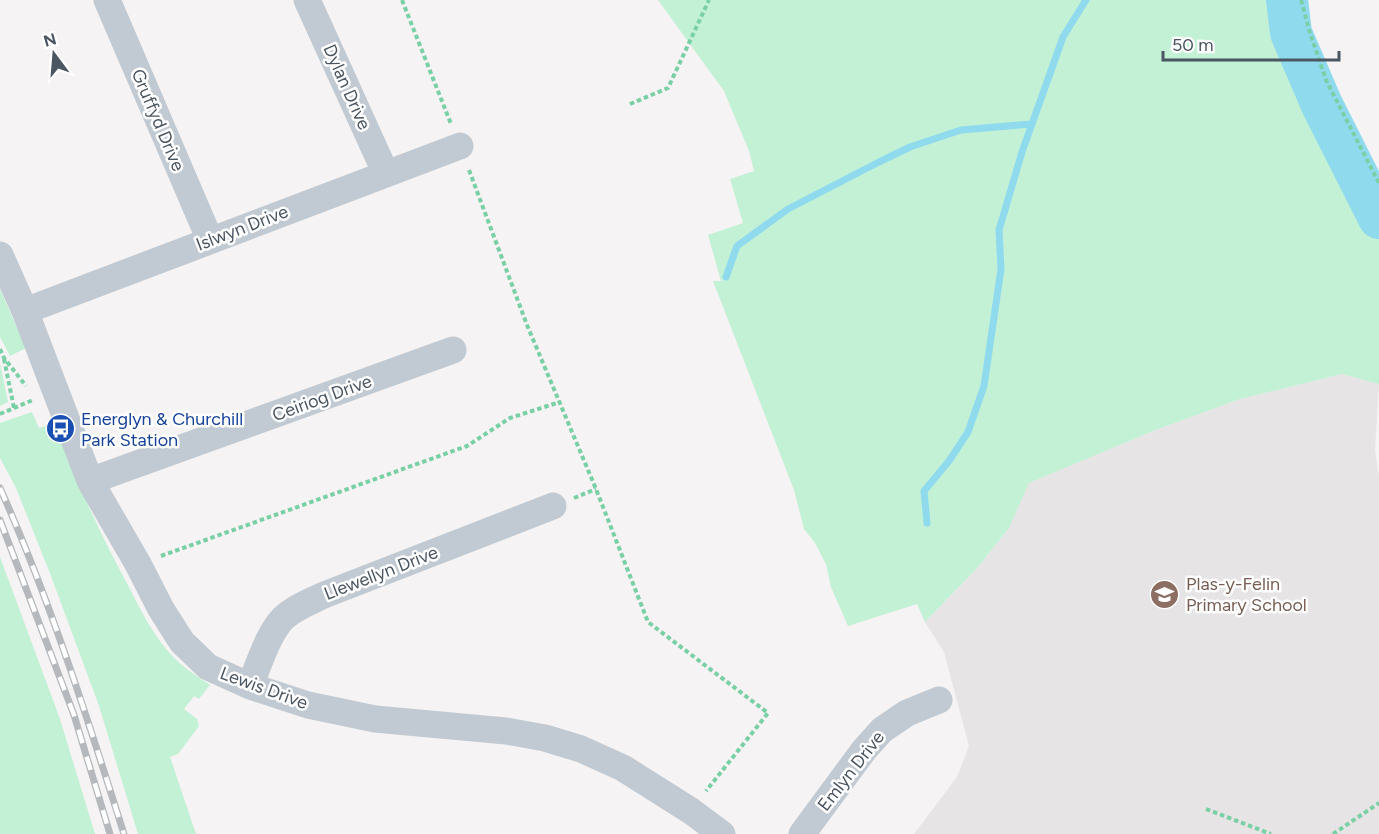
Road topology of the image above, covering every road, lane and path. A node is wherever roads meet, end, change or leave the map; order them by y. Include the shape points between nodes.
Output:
1 (107, 0) edge
2 (308, 0) edge
3 (402, 0) edge
4 (709, 0) edge
5 (1301, 0) edge
6 (630, 104) dead end
7 (460, 146) junction
8 (386, 174) junction
9 (1379, 183) edge
10 (210, 240) junction
11 (0, 255) edge
12 (25, 311) junction
13 (0, 349) edge
14 (453, 350) dead end
15 (4, 358) junction
16 (560, 402) junction
17 (15, 408) junction
18 (0, 414) edge
19 (90, 481) junction
20 (553, 506) dead end
21 (138, 564) junction
22 (250, 686) junction
23 (939, 700) dead end
24 (1379, 803) edge
25 (1206, 809) dead end
26 (691, 811) junction
27 (722, 834) edge
28 (802, 834) edge
29 (1271, 834) edge
30 (1333, 834) edge

1 - 10 street, Gruffyd Drive
2 - 8 street, Dylan Drive
3 - 7 path
4 - 6 path via 668,88
5 - 9 path via 1326,80
7 - 8 street, Islwyn Drive
7 - 16 path
8 - 10 street, Islwyn Drive
10 - 12 street, Islwyn Drive
11 - 12 street, Lewis Drive
12 - 19 street, Lewis Drive
13 - 15 path
14 - 19 street, Ceiriog Drive
15 - 17 path
15 - 17 path via 35,399
16 - 21 path via 510,418 467,446
16 - 26 path via 648,621 768,713
17 - 18 path
19 - 21 street, Lewis Drive
20 - 22 street, Llewellyn Drive via 324,595 284,616
21 - 22 street, Lewis Drive via 182,642 208,667
22 - 26 street, Lewis Drive via 308,705 375,719 545,738 623,768
23 - 28 street, Emlyn Drive via 907,712 882,730
24 - 30 path
25 - 29 path
26 - 27 street, Lewis Drive

